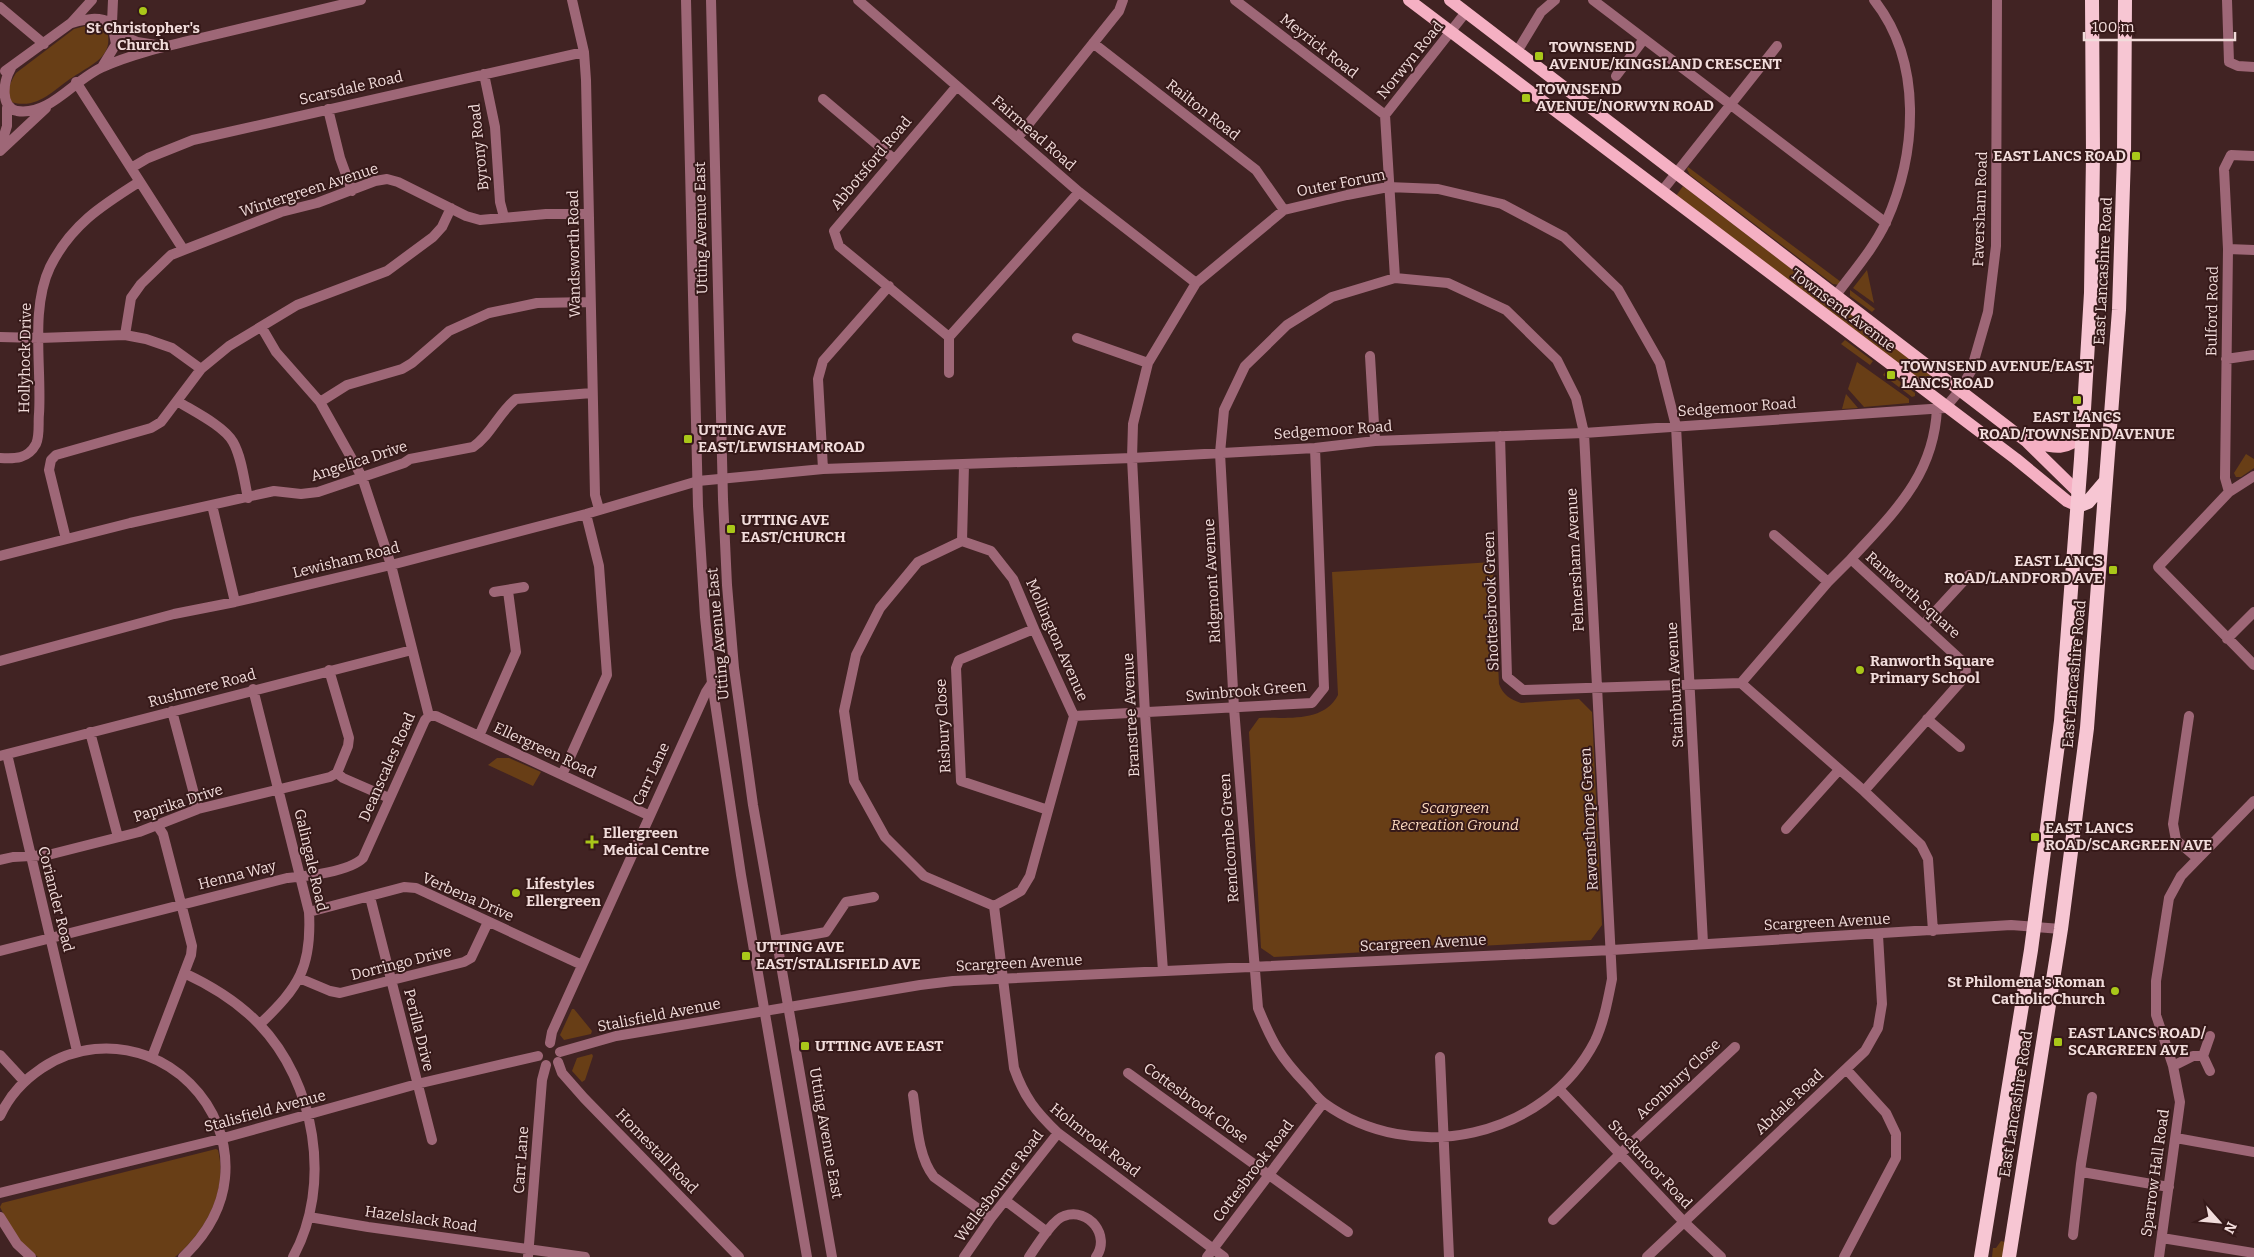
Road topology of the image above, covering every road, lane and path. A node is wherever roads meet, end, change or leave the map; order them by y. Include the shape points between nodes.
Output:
1 (92, 0) edge
2 (113, 0) edge
3 (361, 0) edge
4 (572, 0) edge
5 (686, 0) edge
6 (711, 0) edge
7 (858, 0) edge
8 (1123, 0) edge
9 (1235, 0) edge
10 (1409, 0) edge
11 (1450, 0) edge
12 (1555, 0) edge
13 (1593, 0) edge
14 (1874, 0) edge
15 (1997, 0) edge
16 (2092, 0) edge
17 (2124, 0) edge
18 (2227, 0) edge
19 (0, 7) edge
20 (1466, 12) junction
21 (71, 23) junction
22 (112, 23) junction
23 (1451, 32) junction
24 (115, 34) junction
25 (1644, 39) junction
26 (44, 44) junction
27 (1092, 44) junction
28 (1777, 46) dead end
29 (166, 47) junction
30 (1518, 50) junction
31 (584, 52) junction
32 (102, 67) junction
33 (2254, 67) edge
34 (11, 68) junction
35 (0, 74) edge
36 (484, 74) junction
37 (1616, 76) dead end
38 (76, 82) junction
39 (957, 86) junction
40 (823, 99) dead end
41 (3, 103) edge
42 (50, 104) junction
43 (1729, 105) junction
44 (328, 108) junction
45 (1385, 115) junction
46 (1018, 137) junction
47 (0, 149) edge
48 (2254, 156) edge
49 (894, 159) junction
50 (131, 168) junction
51 (1677, 172) junction
52 (139, 182) junction
53 (1388, 187) junction
54 (352, 191) junction
55 (1662, 191) junction
56 (1079, 192) junction
57 (451, 208) junction
58 (1284, 210) junction
59 (588, 214) junction
60 (504, 217) junction
61 (1886, 223) junction
62 (183, 249) junction
63 (2228, 249) junction
64 (2254, 250) edge
65 (1395, 278) junction
66 (1196, 283) junction
67 (889, 286) junction
68 (1836, 295) junction
69 (590, 302) junction
70 (262, 328) junction
71 (125, 335) junction
72 (0, 337) edge
73 (949, 337) junction
74 (39, 338) junction
75 (1077, 338) dead end
76 (2254, 355) edge
77 (1370, 356) dead end
78 (2226, 358) junction
79 (1148, 363) junction
80 (201, 369) junction
81 (949, 373) dead end
82 (1960, 390) junction
83 (592, 394) junction
84 (177, 401) junction
85 (320, 402) junction
86 (1941, 408) junction
87 (1676, 426) junction
88 (1584, 433) junction
89 (2083, 434) junction
90 (1500, 436) junction
91 (1375, 441) junction
92 (2026, 441) junction
93 (1315, 448) junction
94 (1220, 453) junction
95 (0, 458) edge
96 (1132, 458) junction
97 (964, 465) junction
98 (823, 469) junction
99 (2254, 476) edge
100 (362, 477) junction
101 (722, 478) junction
102 (2106, 481) junction
103 (698, 482) junction
104 (2229, 492) junction
105 (248, 498) junction
106 (2082, 500) junction
107 (212, 505) junction
108 (599, 509) junction
109 (586, 514) junction
110 (2103, 522) junction
111 (1774, 535) dead end
112 (66, 538) junction
113 (962, 541) junction
114 (0, 556) edge
115 (1851, 559) junction
116 (391, 565) junction
117 (1969, 575) dead end
118 (1828, 582) junction
119 (524, 587) dead end
120 (508, 591) junction
121 (494, 592) dead end
122 (235, 602) junction
123 (2254, 612) edge
124 (1924, 625) junction
125 (1034, 629) junction
126 (2227, 638) junction
127 (412, 650) junction
128 (0, 661) edge
129 (2254, 665) edge
130 (329, 670) junction
131 (712, 683) junction
132 (1741, 683) junction
133 (1690, 684) junction
134 (1596, 686) junction
135 (253, 690) junction
136 (1234, 708) junction
137 (172, 711) junction
138 (1145, 714) junction
139 (429, 716) junction
140 (1074, 716) junction
141 (2189, 716) dead end
142 (1927, 719) junction
143 (90, 732) junction
144 (479, 736) junction
145 (1960, 747) dead end
146 (3, 755) edge
147 (1839, 770) junction
148 (337, 773) junction
149 (562, 775) junction
150 (278, 789) junction
151 (1864, 791) junction
152 (389, 798) junction
153 (2254, 801) edge
154 (198, 809) junction
155 (1048, 810) junction
156 (648, 815) junction
157 (157, 825) junction
158 (1786, 828) dead end
159 (118, 837) junction
160 (30, 855) junction
161 (2197, 858) junction
162 (0, 860) edge
163 (300, 877) junction
164 (370, 897) junction
165 (874, 897) dead end
166 (180, 905) junction
167 (994, 906) junction
168 (309, 912) junction
169 (488, 922) junction
170 (2034, 927) junction
171 (2060, 929) junction
172 (1933, 931) junction
173 (1878, 934) junction
174 (50, 938) junction
175 (777, 941) junction
176 (1702, 943) junction
177 (1612, 950) junction
178 (0, 951) edge
179 (582, 964) junction
180 (1254, 966) junction
181 (1163, 971) junction
182 (184, 973) junction
183 (299, 978) junction
184 (1003, 980) junction
185 (391, 982) junction
186 (788, 1007) junction
187 (764, 1011) junction
188 (260, 1024) junction
189 (2210, 1036) dead end
190 (550, 1044) junction
191 (1735, 1047) dead end
192 (77, 1051) junction
193 (0, 1055) edge
194 (152, 1056) junction
195 (538, 1056) junction
196 (2203, 1056) junction
197 (559, 1057) junction
198 (1440, 1057) dead end
199 (546, 1065) junction
200 (2173, 1066) junction
201 (1846, 1069) junction
202 (2210, 1071) dead end
203 (1128, 1072) dead end
204 (24, 1081) junction
205 (417, 1084) junction
206 (1559, 1089) junction
207 (913, 1095) dead end
208 (2092, 1097) dead end
209 (1323, 1103) junction
210 (310, 1115) junction
211 (0, 1116) edge
212 (1058, 1133) junction
213 (1443, 1138) junction
214 (2176, 1138) junction
215 (220, 1139) junction
216 (432, 1140) dead end
217 (2254, 1152) edge
218 (1620, 1154) junction
219 (2082, 1172) junction
220 (1269, 1176) junction
221 (2169, 1187) junction
222 (0, 1194) edge
223 (1006, 1201) junction
224 (309, 1217) junction
225 (0, 1218) edge
226 (991, 1218) junction
227 (1553, 1220) dead end
228 (1684, 1222) junction
229 (1047, 1232) junction
230 (1348, 1232) dead end
231 (2072, 1235) dead end
232 (2162, 1238) junction
233 (529, 1253) edge
234 (1210, 1253) edge
235 (2254, 1253) edge
236 (31, 1257) edge
237 (183, 1257) edge
238 (293, 1257) edge
239 (585, 1257) edge
240 (739, 1257) edge
241 (807, 1257) edge
242 (832, 1257) edge
243 (964, 1257) edge
244 (1029, 1257) edge
245 (1096, 1257) edge
246 (1224, 1257) edge
247 (1449, 1257) edge
248 (1647, 1257) edge
249 (1721, 1257) edge
250 (1844, 1257) edge
251 (1981, 1257) edge
252 (2008, 1257) edge
253 (2159, 1257) edge

1 - 21 street
2 - 22 street
3 - 29 street
4 - 31 street, Wandsworth Road
5 - 103 street, Utting Avenue East
6 - 101 street, Utting Avenue East
7 - 39 street, Fairmead Road
8 - 27 street
9 - 45 street, Meyrick Road
10 - 23 main road, Townsend Avenue
11 - 20 main road, Townsend Avenue
12 - 30 street via 1541,12
13 - 25 street
14 - 61 street via 1901,47 1909,89 1910,142 1900,185
15 - 82 street, Faversham Road via 1996,246 1988,312 1971,371
16 - 89 highway, East Lancashire Road via 2091,293
17 - 102 highway, East Lancashire Road via 2119,310
18 - 33 street via 2229,62
19 - 26 street
20 - 23 street, Norwyn Road
20 - 30 main road, Townsend Avenue
21 - 22 street via 88,18
21 - 26 street
22 - 24 street
23 - 45 street, Norwyn Road
23 - 55 main road, Townsend Avenue
24 - 29 street
24 - 32 street via 116,44
25 - 37 street
25 - 43 street
26 - 34 street
27 - 46 street
27 - 58 street, Railton Road via 1256,170
28 - 43 street
29 - 32 street
30 - 51 main road, Townsend Avenue
31 - 36 street, Scarsdale Road
31 - 59 street, Wandsworth Road
32 - 38 street
34 - 35 street
34 - 41 street via 1,90
36 - 44 street, Scarsdale Road
36 - 60 street, Byrony Road via 495,127
38 - 42 street
38 - 50 street
39 - 46 street, Fairmead Road
39 - 49 street, Abbotsford Road
40 - 49 street
41 - 42 street via 17,111
41 - 47 street via 7,126
42 - 47 street
43 - 51 street
43 - 61 street
44 - 50 street, Scarsdale Road via 193,140
44 - 54 street
45 - 53 street, Norwyn Road
46 - 56 street, Fairmead Road
48 - 63 street, Bulford Road via 2231,156 2224,169
49 - 67 street, Abbotsford Road via 834,231 839,246
50 - 52 street
51 - 55 street
51 - 68 main road, Townsend Avenue
52 - 62 street
52 - 74 street, Hollyhock Drive via 98,207 63,245 50,268 41,295
53 - 58 street, Outer Forum
53 - 65 street, Norwyn Road
53 - 87 street, Outer Forum via 1438,190 1502,204 1564,236 1618,289 1660,363
54 - 57 street, Wintergreen Avenue via 387,179
54 - 62 street, Wintergreen Avenue via 281,212
55 - 86 main road, Townsend Avenue
56 - 66 street, Fairmead Road
56 - 73 street
57 - 60 street, Wintergreen Avenue via 480,220
57 - 70 street via 434,237 398,264 297,306
58 - 66 street, Outer Forum
59 - 60 street, Wintergreen Avenue
59 - 69 street, Wandsworth Road
61 - 68 street
62 - 71 street, Wintergreen Avenue via 171,255 131,298
63 - 64 street
63 - 78 street, Bulford Road
65 - 88 street, Felmersham Avenue via 1448,283 1506,310 1556,360 1576,398
65 - 94 street, Ridgmont Avenue via 1332,296 1287,325 1245,366 1224,410
66 - 79 street, Outer Forum
67 - 73 street, Abbotsford Road
67 - 98 street via 823,361 818,379
68 - 82 main road, Townsend Avenue
69 - 83 street, Wandsworth Road
69 - 85 street via 537,302 488,313 449,331 402,369 347,385
70 - 80 street via 229,346
70 - 85 street, Deanscales Road via 276,352
71 - 74 street
71 - 80 street via 172,348
72 - 74 street
73 - 81 street
74 - 95 street, Hollyhock Drive via 37,442 27,455 15,459
75 - 79 street
76 - 78 street
77 - 91 street
78 - 104 street, Bulford Road via 2225,478
79 - 96 street, Outer Forum via 1133,424
80 - 84 street
82 - 86 street, Faversham Road
82 - 92 main road, Townsend Avenue
83 - 100 street, Angelica Drive via 516,399 473,446 410,459 404,464
83 - 108 street, Wandsworth Road via 595,495
84 - 105 street via 227,434 238,458
84 - 112 street via 151,428 56,455 51,460 49,470
85 - 100 street, Deanscales Road
86 - 87 street, Sedgemoor Road
86 - 106 main road, Townsend Avenue via 2016,459 2067,501
86 - 115 street via 1923,470 1901,503
87 - 88 street, Sedgemoor Road
87 - 133 street, Stainburn Avenue
88 - 90 street, Sedgemoor Road
88 - 134 street, Felmersham Avenue
89 - 92 main road via 2076,442 2060,447
89 - 106 highway, East Lancashire Road
90 - 91 street, Sedgemoor Road
90 - 134 street, Shottesbrook Green via 1507,677 1523,690
91 - 93 street, Sedgemoor Road
92 - 106 main road, Townsend Avenue
93 - 94 street, Sedgemoor Road
93 - 136 street, Swinbrook Green via 1324,688 1312,703
94 - 96 street, Sedgemoor Road
94 - 136 street, Ridgmont Avenue
96 - 97 street, Sedgemoor Road
96 - 138 street, Branstree Avenue
97 - 98 street, Sedgemoor Road
97 - 113 street
98 - 101 street, Sedgemoor Road
99 - 104 street
100 - 105 street, Angelica Drive via 318,492 274,492
100 - 116 street, Deanscales Road
101 - 103 street, Sedgemoor Road
101 - 175 street, Utting Avenue East via 734,668
102 - 106 highway
102 - 110 highway, East Lancashire Road
103 - 108 street, Lewisham Road
103 - 131 street, Utting Avenue East
104 - 126 street via 2158,567
105 - 107 street, Angelica Drive
106 - 110 highway
106 - 170 highway, East Lancashire Road via 2061,721
107 - 112 street, Angelica Drive
107 - 122 street
108 - 109 street, Lewisham Road
109 - 116 street, Lewisham Road
109 - 149 street via 599,566 607,676
110 - 171 highway, East Lancashire Road via 2087,728
111 - 118 street
112 - 114 street, Angelica Drive
113 - 125 street, Mollington Avenue via 991,551 1013,579
113 - 167 street via 918,562 880,608 856,655 844,711 854,781 885,837 924,876
115 - 118 street, Ranworth Square
115 - 124 street, Ranworth Square
116 - 122 street, Lewisham Road
116 - 127 street, Deanscales Road
117 - 124 street
118 - 132 street, Ranworth Square
119 - 120 street
120 - 121 street
120 - 144 street via 516,652
122 - 128 street, Lewisham Road via 174,614
123 - 126 street
124 - 142 street, Ranworth Square via 1964,663 1966,670 1964,678
125 - 140 street, Mollington Avenue
125 - 155 street, Risbury Close via 959,660 956,668 961,781
126 - 129 street
127 - 130 street, Rushmere Road
127 - 139 street, Deanscales Road
130 - 135 street, Rushmere Road
130 - 148 street via 349,738
131 - 156 street, Carr Lane
131 - 187 street, Utting Avenue East
132 - 133 street, Shottesbrook Green
132 - 147 street
133 - 134 street, Shottesbrook Green
133 - 176 street, Stainburn Avenue
134 - 177 street, Ravensthorpe Green
135 - 137 street, Rushmere Road
135 - 150 street, Galingale Road
136 - 138 street, Swinbrook Green
136 - 180 street, Rendcombe Green
137 - 143 street, Rushmere Road
137 - 154 street
138 - 140 street, Swinbrook Green
138 - 181 street, Branstree Avenue
139 - 144 street, Ellergreen Road via 436,716
139 - 152 street, Deanscales Road
140 - 155 street, Mollington Avenue
141 - 161 street via 2173,824 2176,840
142 - 145 street
142 - 151 street, Ranworth Square
143 - 146 street, Rushmere Road
143 - 159 street
144 - 149 street, Ellergreen Road
146 - 160 street, Coriander Road
147 - 151 street
147 - 158 street
148 - 150 street, Paprika Drive
148 - 152 street
149 - 156 street, Ellergreen Road
150 - 154 street, Paprika Drive
150 - 163 street, Galingale Road
151 - 172 street via 1921,845 1928,859
152 - 163 street, Deanscales Road via 362,858 356,864
153 - 161 street, Sparrow Hall Road
154 - 157 street, Paprika Drive
155 - 167 street, Mollington Avenue via 1030,876 1021,890
156 - 179 street, Carr Lane
157 - 159 street, Paprika Drive
157 - 166 street via 163,834
159 - 160 street, Paprika Drive via 48,855
160 - 162 street, Paprika Drive
160 - 174 street, Coriander Road
161 - 200 street, Sparrow Hall Road via 2181,876 2169,898 2156,981 2156,1015
163 - 166 street, Henna Way
163 - 168 street, Galingale Road
164 - 168 street, Verbena Drive
164 - 169 street, Verbena Drive via 404,887 416,888
164 - 185 street, Perilla Drive
165 - 175 street via 846,902 826,932
166 - 174 street, Henna Way
166 - 182 street via 192,946
167 - 184 street
168 - 183 street, Galingale Road via 310,938 306,962
169 - 179 street, Verbena Drive
169 - 185 street, Dorringo Drive via 471,958
170 - 171 street, Scargreen Avenue
170 - 172 street, Scargreen Avenue via 2010,925
170 - 251 highway, East Lancashire Road
171 - 252 highway, East Lancashire Road
172 - 173 street, Scargreen Avenue
173 - 176 street, Scargreen Avenue
173 - 201 street, Abdale Road via 1882,1004 1878,1028 1865,1051
174 - 178 street, Henna Way
174 - 192 street, Coriander Road
175 - 186 street, Utting Avenue East
176 - 177 street, Scargreen Avenue
177 - 180 street, Scargreen Avenue
177 - 206 street, Ravensthorpe Green via 1612,979 1595,1041
179 - 190 street, Carr Lane via 552,1032
180 - 181 street, Scargreen Avenue
180 - 209 street, Rendcombe Green via 1258,1008 1272,1040 1288,1066
181 - 184 street, Scargreen Avenue
182 - 188 street via 228,997
182 - 194 street
183 - 185 street, Dorringo Drive via 340,993
183 - 188 street, Galingale Road via 289,995
184 - 186 street, Scargreen Avenue via 920,985
184 - 212 street, Holmrook Road via 1014,1068 1020,1087 1036,1113
185 - 205 street, Perilla Drive
186 - 187 street, Scargreen Avenue
186 - 242 street, Utting Avenue East
187 - 197 street, Stalisfield Avenue via 616,1036
187 - 241 street, Utting Avenue East
188 - 210 street via 280,1050
189 - 196 street
190 - 195 street via 540,1048
190 - 197 street via 556,1046
191 - 218 street, Aconbury Close
192 - 194 street via 120,1049
192 - 204 street via 50,1062
193 - 204 street
194 - 215 street via 180,1073 201,1095 218,1124
195 - 199 street
195 - 205 street, Stalisfield Avenue
196 - 200 street via 2193,1056
196 - 202 street
197 - 199 street, Stalisfield Avenue via 552,1065
197 - 240 street, Homestall Road via 562,1072 584,1098
198 - 213 street
199 - 233 street, Carr Lane via 542,1080
200 - 214 street, Sparrow Hall Road via 2180,1102
201 - 228 street, Abdale Road
201 - 250 street via 1886,1113 1896,1134 1896,1158
203 - 220 street, Cottesbrook Close
204 - 211 street
205 - 210 street, Stalisfield Avenue
205 - 216 street, Perilla Drive
206 - 213 street, Ravensthorpe Green via 1506,1124 1476,1134
206 - 218 street, Stockmoor Road
207 - 226 street via 928,1168 934,1177
208 - 219 street
209 - 213 street, Rendcombe Green via 1377,1130 1403,1136
209 - 220 street, Cottesbrook Road
210 - 215 street, Stalisfield Avenue
210 - 224 street via 314,1166
212 - 223 street, Wellesbourne Road
212 - 234 street, Holmrook Road
213 - 247 street
214 - 217 street
214 - 221 street, Sparrow Hall Road
215 - 222 street, Stalisfield Avenue
215 - 237 street via 225,1178 222,1195 208,1227
218 - 227 street, Aconbury Close
218 - 228 street, Stockmoor Road
219 - 221 street
219 - 231 street
220 - 230 street, Cottesbrook Close
220 - 234 street, Cottesbrook Road
221 - 232 street, Sparrow Hall Road
223 - 226 street, Wellesbourne Road
223 - 229 street
224 - 233 street, Hazelslack Road
224 - 238 street
225 - 236 street via 17,1244
226 - 243 street, Wellesbourne Road
228 - 248 street, Abdale Road
228 - 249 street, Stockmoor Road
229 - 244 street
229 - 245 street via 1062,1216 1079,1214 1095,1223 1101,1237 1101,1250
232 - 235 street
232 - 253 street, Sparrow Hall Road
233 - 239 street, Hazelslack Road
234 - 246 street, Holmrook Road

